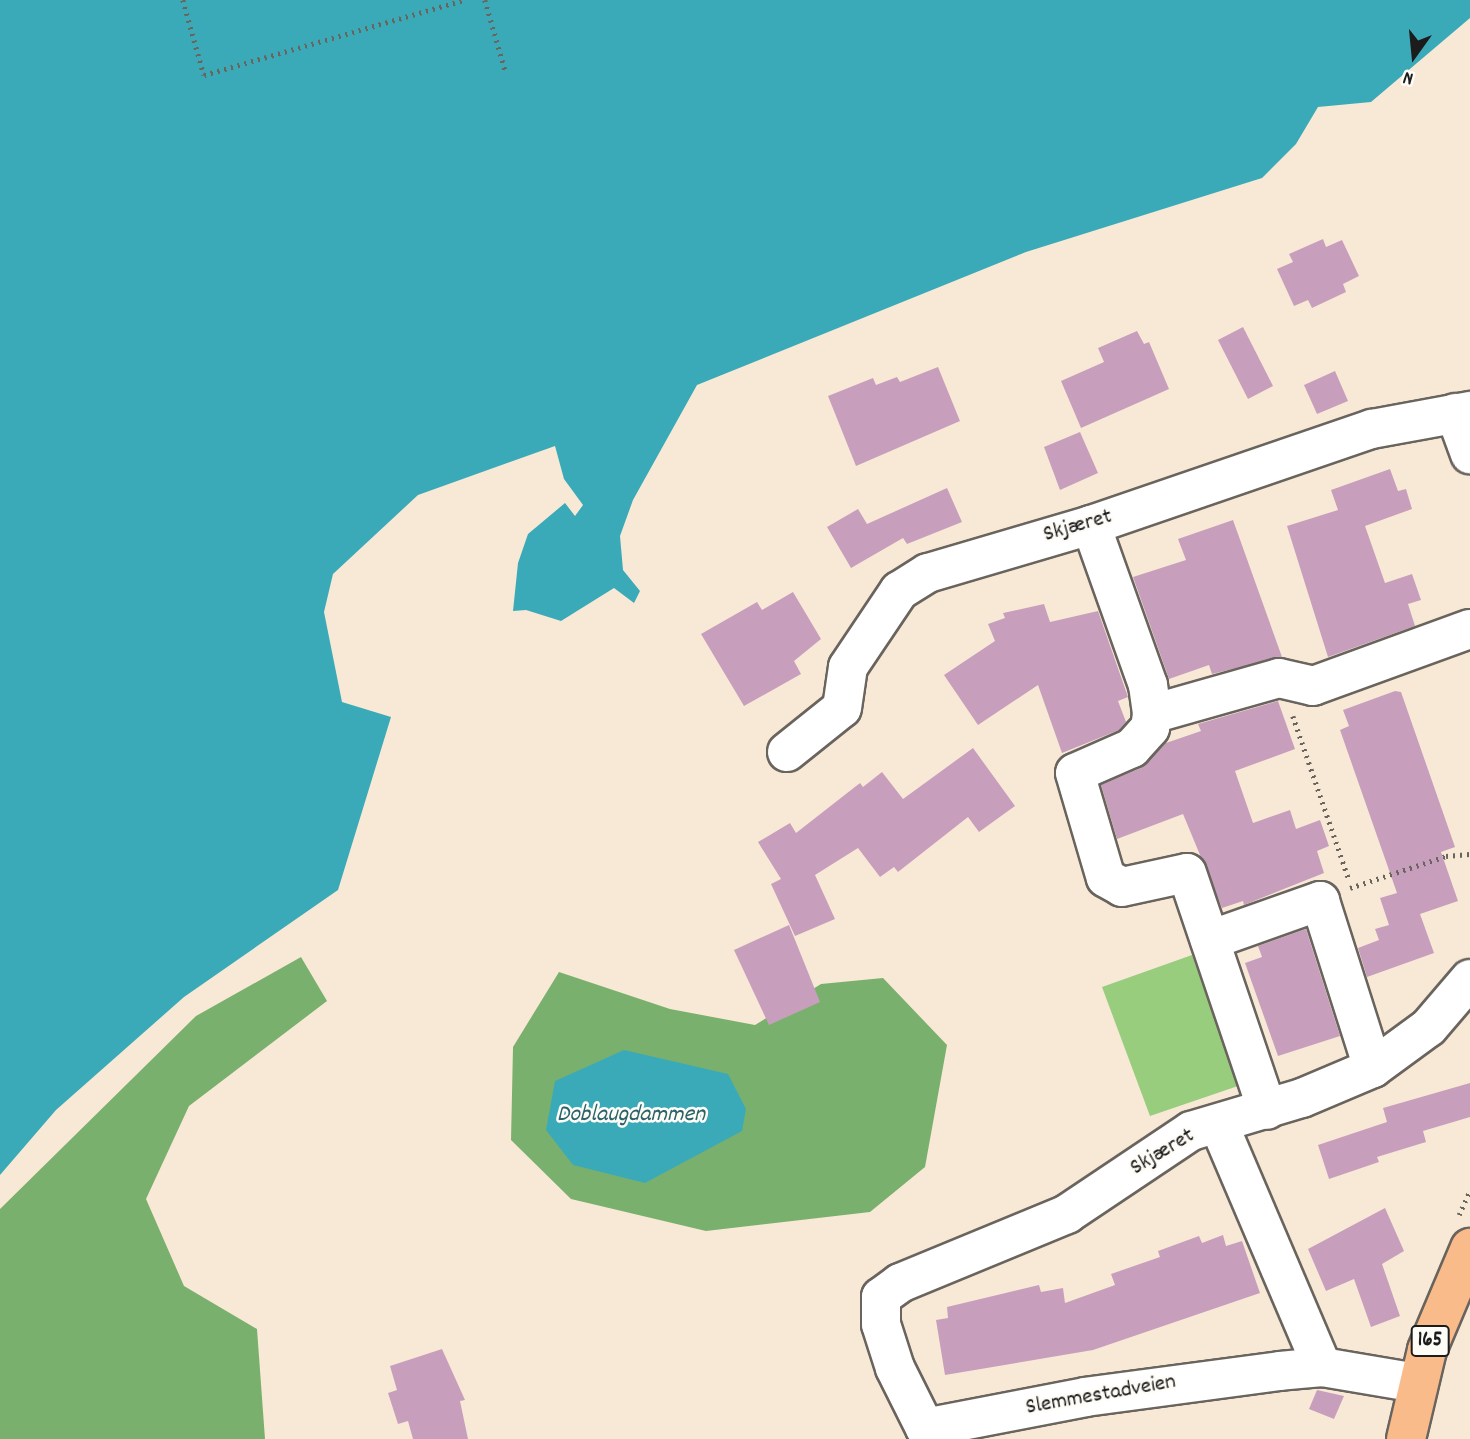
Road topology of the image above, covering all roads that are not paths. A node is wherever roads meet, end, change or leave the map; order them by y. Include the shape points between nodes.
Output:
1 (1463, 412) edge
2 (1470, 454) edge
3 (1091, 525) junction
4 (1470, 629) edge
5 (1152, 714) junction
6 (787, 752) dead end
7 (1210, 940) junction
8 (1470, 979) edge
9 (1373, 1068) junction
10 (1267, 1110) junction
11 (1219, 1125) junction
12 (1470, 1248) edge
13 (881, 1297) joint
14 (1322, 1367) junction
15 (1418, 1383) junction
16 (1406, 1439) edge

1 - 2 street, Skjæret
1 - 3 street, Skjæret via 1372,429
3 - 5 street via 1148,685
3 - 6 street, Skjæret via 1004,547 906,584 848,667 842,708
4 - 5 street via 1312,686 1279,678
5 - 7 street via 1150,728 1132,748 1075,773 1106,878 1122,887 1187,873
7 - 9 street via 1336,894
7 - 10 street
8 - 9 street, Skjæret via 1429,1027
9 - 10 street, Skjæret
10 - 11 street, Skjæret
11 - 13 street, Skjæret via 1191,1131 1067,1214 900,1283
11 - 14 street
12 - 15 main road, 165 via 1433,1334
13 - 14 street, Slemmestadveien via 881,1324 895,1368 925,1428 1151,1386
14 - 15 street, Slemmestadveien
15 - 16 main road, 165

